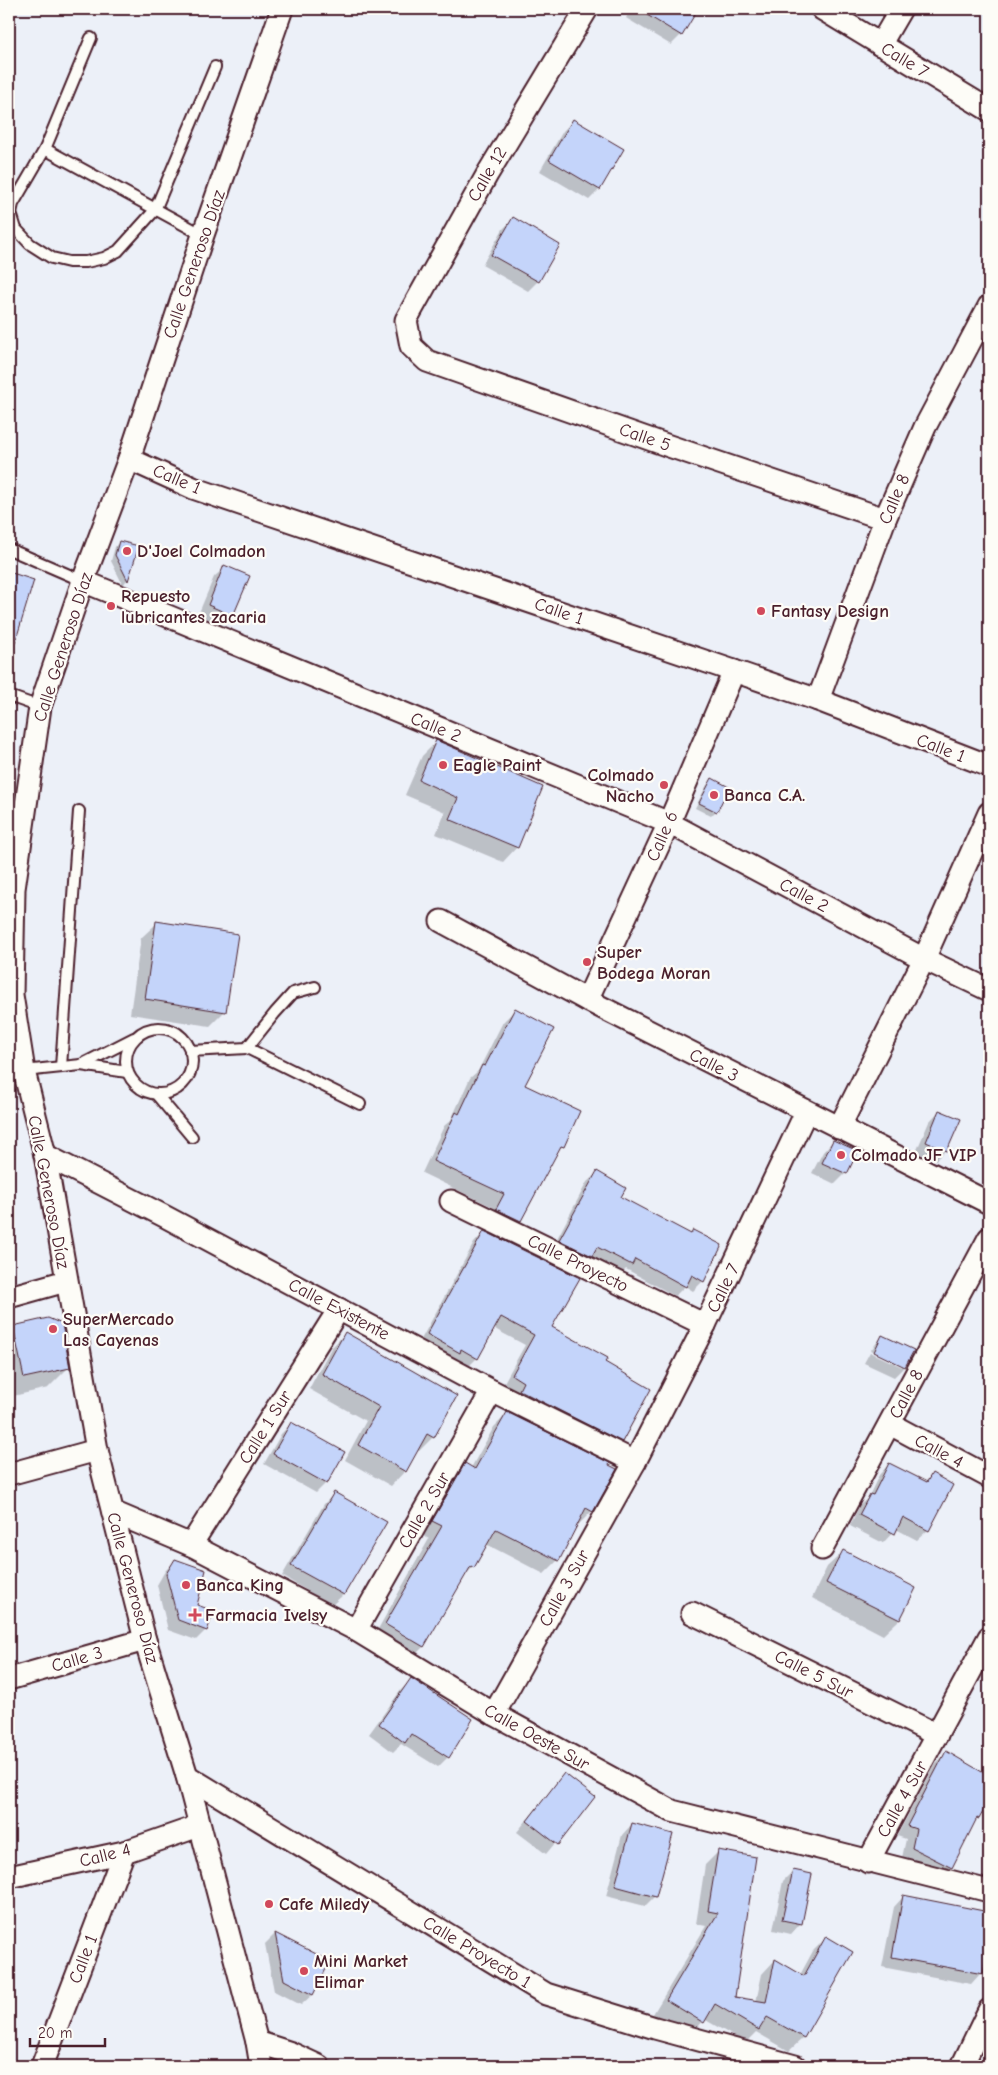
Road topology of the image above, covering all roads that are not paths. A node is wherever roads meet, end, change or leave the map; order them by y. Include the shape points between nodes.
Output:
1 (587, 9) edge
2 (822, 9) edge
3 (901, 9) edge
4 (277, 11) edge
5 (92, 38) dead end
6 (880, 44) junction
7 (215, 67) dead end
8 (989, 110) edge
9 (45, 149) junction
10 (155, 210) junction
11 (202, 235) junction
12 (989, 306) edge
13 (411, 346) joint
14 (129, 459) junction
15 (885, 519) junction
16 (9, 549) edge
17 (83, 581) junction
18 (734, 671) junction
19 (9, 696) edge
20 (818, 700) junction
21 (40, 707) junction
22 (989, 766) edge
23 (79, 811) dead end
24 (989, 813) edge
25 (669, 823) junction
26 (441, 921) dead end
27 (924, 959) junction
28 (315, 987) dead end
29 (989, 990) edge
30 (588, 1000) junction
31 (136, 1036) junction
32 (247, 1048) junction
33 (190, 1051) junction
34 (81, 1065) junction
35 (60, 1067) junction
36 (24, 1071) junction
37 (127, 1072) junction
38 (157, 1095) junction
39 (360, 1104) dead end
40 (806, 1112) junction
41 (839, 1128) junction
42 (192, 1137) dead end
43 (45, 1155) junction
44 (451, 1201) dead end
45 (989, 1203) edge
46 (989, 1238) edge
47 (66, 1281) junction
48 (9, 1297) edge
49 (339, 1309) junction
50 (704, 1326) junction
51 (492, 1391) junction
52 (890, 1424) junction
53 (96, 1450) junction
54 (635, 1462) junction
55 (9, 1474) edge
56 (989, 1477) edge
57 (113, 1512) junction
58 (191, 1545) junction
59 (822, 1549) dead end
60 (692, 1613) dead end
61 (356, 1630) junction
62 (989, 1637) edge
63 (145, 1640) junction
64 (9, 1679) edge
65 (494, 1714) junction
66 (937, 1736) junction
67 (187, 1776) junction
68 (199, 1826) junction
69 (124, 1852) junction
70 (868, 1862) junction
71 (9, 1877) edge
72 (989, 1891) edge
73 (989, 2010) edge
74 (257, 2042) junction
75 (42, 2066) edge
76 (261, 2066) edge
77 (319, 2066) edge
78 (795, 2066) edge
79 (962, 2066) edge

1 - 13 street, Calle 12 via 488,172 406,320
2 - 6 street, Calle 7
3 - 6 street
4 - 11 street, Calle Generoso Díaz
5 - 9 lane
6 - 8 street, Calle 7
7 - 10 lane
9 - 10 lane
9 - 10 lane via 11,213 16,229 30,244 52,258 86,262 104,258 118,251
10 - 11 lane
11 - 14 street, Calle Generoso Díaz
12 - 15 street, Calle 8 via 925,427
13 - 15 street, Calle 5 via 427,361
14 - 17 street, Calle Generoso Díaz
14 - 18 street, Calle 1 via 203,491
15 - 20 street, Calle 8
16 - 17 lane, Calle 2
17 - 21 street, Calle Generoso Díaz
17 - 25 street, Calle 2
18 - 20 street, Calle 1
18 - 25 street, Calle 6
19 - 21 lane
20 - 22 street, Calle 1
21 - 36 street, Calle Generoso Díaz via 14,889 12,995
23 - 35 lane
24 - 27 street
25 - 27 street, Calle 2
25 - 30 street, Calle 6
26 - 30 street, Calle 3
27 - 29 street, Calle 2
27 - 41 street
28 - 32 lane via 293,993
30 - 40 street, Calle 3
31 - 33 lane via 161,1028 174,1032
31 - 34 lane
31 - 37 lane via 125,1059
32 - 33 lane
32 - 39 lane
33 - 38 lane via 192,1064 185,1082 169,1093
34 - 35 lane
34 - 37 lane
35 - 36 lane
36 - 43 street, Calle Generoso Díaz
37 - 38 lane via 134,1084
38 - 42 lane
40 - 41 street, Calle 3
40 - 50 street, Calle 7
41 - 45 street, Calle 3
43 - 47 street, Calle Generoso Díaz
43 - 49 street, Calle Existente
44 - 50 street, Calle Proyecto
46 - 52 street, Calle 8
47 - 48 street
47 - 53 street, Calle Generoso Díaz
49 - 51 street, Calle Existente
49 - 58 street, Calle 1 Sur
50 - 54 street, Calle 7
51 - 54 street, Calle Existente
51 - 61 street, Calle 2 Sur
52 - 56 street, Calle 4
52 - 59 street, Calle 8
53 - 55 street
53 - 57 street, Calle Generoso Díaz
54 - 65 street, Calle 3 Sur
57 - 58 street, Calle Oeste Sur
57 - 63 street, Calle Generoso Díaz
58 - 61 street, Calle Oeste Sur
60 - 66 street, Calle 5 Sur
61 - 65 street, Calle Oeste Sur
62 - 66 street, Calle 4 Sur
63 - 64 street, Calle 3
63 - 67 street, Calle Generoso Díaz
65 - 70 street, Calle Oeste Sur via 672,1811
66 - 70 street, Calle 4 Sur
67 - 68 street, Calle Generoso Díaz
67 - 78 street, Calle Proyecto 1 via 546,1994
68 - 69 street, Calle 4
68 - 74 street, Calle Generoso Díaz
69 - 71 street, Calle 4
69 - 75 street, Calle 1
70 - 72 street, Calle Oeste Sur
73 - 79 street
74 - 76 street, Calle Generoso Díaz
74 - 77 street via 291,2052

